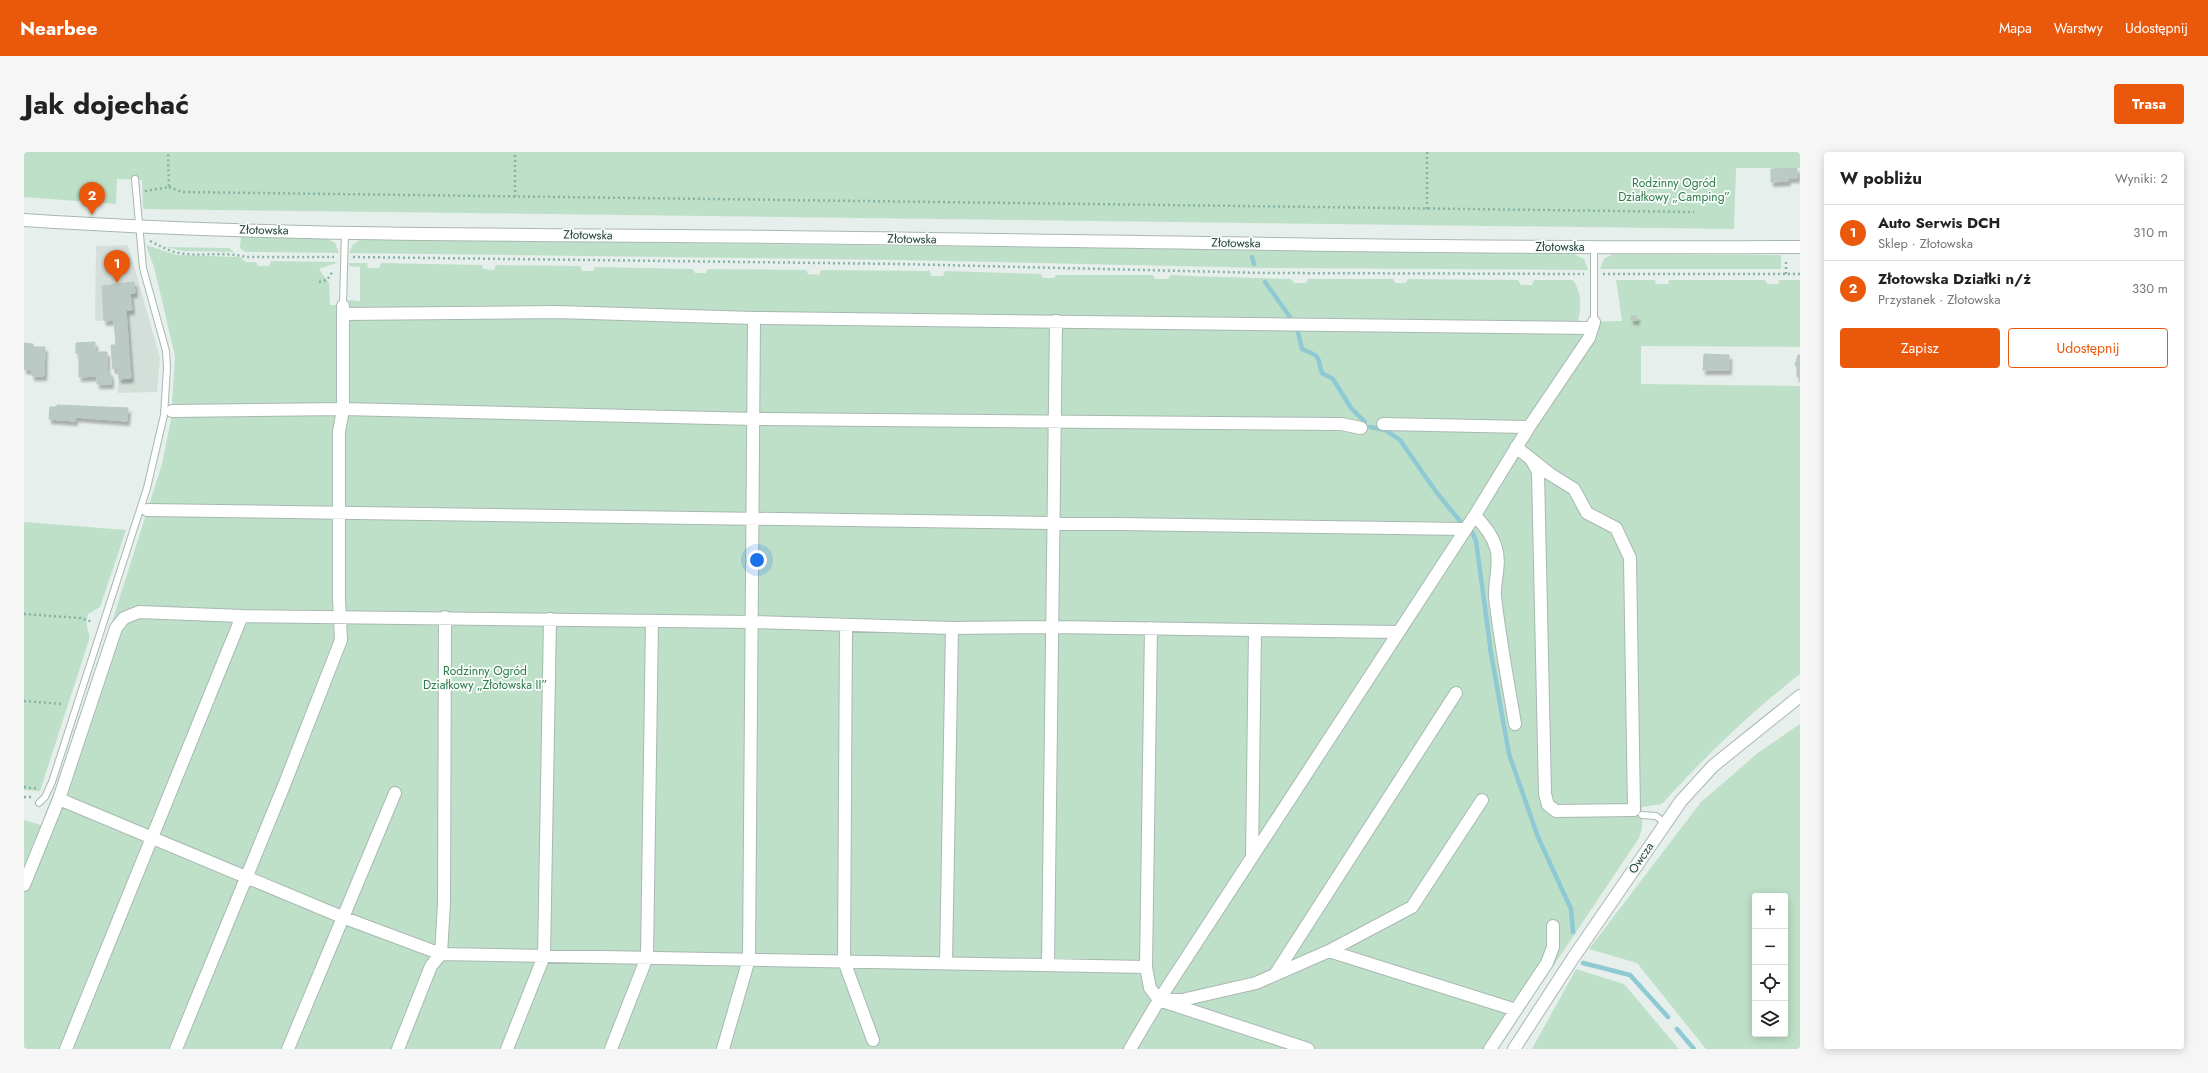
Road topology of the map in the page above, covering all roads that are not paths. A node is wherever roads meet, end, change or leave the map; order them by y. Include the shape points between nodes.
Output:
1 (135, 179) dead end
2 (24, 220) edge
3 (139, 226) junction
4 (345, 232) junction
5 (1594, 247) junction
6 (1800, 247) edge
7 (343, 309) junction
8 (754, 318) junction
9 (1056, 321) junction
10 (1593, 325) junction
11 (343, 408) junction
12 (172, 411) dead end
13 (754, 418) junction
14 (1054, 421) junction
15 (1383, 424) dead end
16 (1529, 426) junction
17 (1361, 428) dead end
18 (1516, 447) junction
19 (1531, 459) junction
20 (148, 510) dead end
21 (340, 513) junction
22 (1475, 515) junction
23 (753, 518) junction
24 (1053, 523) junction
25 (1465, 529) junction
26 (242, 616) junction
27 (339, 616) junction
28 (445, 617) junction
29 (550, 619) junction
30 (652, 620) junction
31 (752, 622) junction
32 (846, 625) junction
33 (1052, 627) junction
34 (952, 628) junction
35 (1151, 628) junction
36 (1255, 630) junction
37 (1398, 632) junction
38 (1456, 693) dead end
39 (1800, 696) edge
40 (1515, 724) dead end
41 (394, 793) dead end
42 (59, 799) junction
43 (1482, 800) dead end
44 (39, 803) dead end
45 (1638, 812) junction
46 (1665, 823) junction
47 (152, 838) junction
48 (1252, 857) junction
49 (247, 877) junction
50 (24, 885) edge
51 (342, 916) junction
52 (1553, 926) dead end
53 (1329, 951) junction
54 (441, 954) junction
55 (544, 956) junction
56 (647, 957) junction
57 (749, 959) junction
58 (844, 961) junction
59 (946, 963) junction
60 (1048, 965) junction
61 (1146, 967) junction
62 (1276, 973) junction
63 (1159, 1000) junction
64 (1516, 1010) junction
65 (873, 1040) dead end
66 (66, 1049) edge
67 (176, 1049) edge
68 (288, 1049) edge
69 (398, 1049) edge
70 (507, 1049) edge
71 (611, 1049) edge
72 (723, 1049) edge
73 (1130, 1049) edge
74 (1308, 1049) edge
75 (1490, 1049) edge
76 (1514, 1049) edge

1 - 3 lane via 140,191
2 - 3 street, Złotowska
3 - 4 street, Złotowska
3 - 44 lane via 143,268 166,351 166,392 161,433 147,488 69,731 52,782
4 - 5 street, Złotowska
4 - 7 lane
5 - 6 street, Złotowska
5 - 10 lane
7 - 8 street
7 - 11 street
8 - 9 street
8 - 13 street
9 - 10 street
9 - 14 street
10 - 16 street via 1589,338
11 - 12 street
11 - 13 street
11 - 21 street via 339,432
13 - 14 street
13 - 23 street
14 - 17 street via 1341,424
14 - 24 street
15 - 16 street
16 - 18 street
18 - 19 street
18 - 22 street
19 - 45 street via 1574,489 1587,513 1616,528 1630,558
19 - 45 street via 1538,472 1545,794 1548,805 1556,811
20 - 21 street
21 - 23 street
21 - 27 street
22 - 25 street
22 - 40 street via 1490,533 1496,550 1498,565 1494,587
23 - 24 street
23 - 31 street
24 - 25 street
24 - 33 street
25 - 37 street
26 - 27 street
26 - 42 street via 139,612 124,618 116,628
26 - 47 street
27 - 28 street
27 - 49 street via 341,640
28 - 29 street
28 - 54 street via 444,903
29 - 30 street
29 - 55 street
30 - 31 street
30 - 56 street
31 - 32 street
31 - 57 street
32 - 34 street
32 - 58 street
33 - 34 street
33 - 35 street
33 - 60 street
34 - 59 street
35 - 36 street
35 - 61 street
36 - 37 street
36 - 48 street
37 - 48 street
38 - 62 street
39 - 46 street, Owcza via 1713,766
41 - 51 street
42 - 47 street
42 - 50 street
43 - 53 street via 1412,907
45 - 46 lane via 1656,816
46 - 76 street, Owcza
47 - 49 street
47 - 66 street
48 - 63 street
49 - 51 street
49 - 67 street
51 - 54 street
51 - 68 street
52 - 64 street via 1553,948 1547,963
53 - 62 street
53 - 64 street
54 - 55 street
54 - 69 street via 431,966
55 - 56 street
55 - 70 street
56 - 57 street
56 - 71 street
57 - 58 street
57 - 72 street
58 - 59 street
58 - 65 street
59 - 60 street
60 - 61 street
61 - 63 street via 1150,988
62 - 63 street via 1256,983 1182,1000
63 - 73 street
63 - 74 street
64 - 75 street

